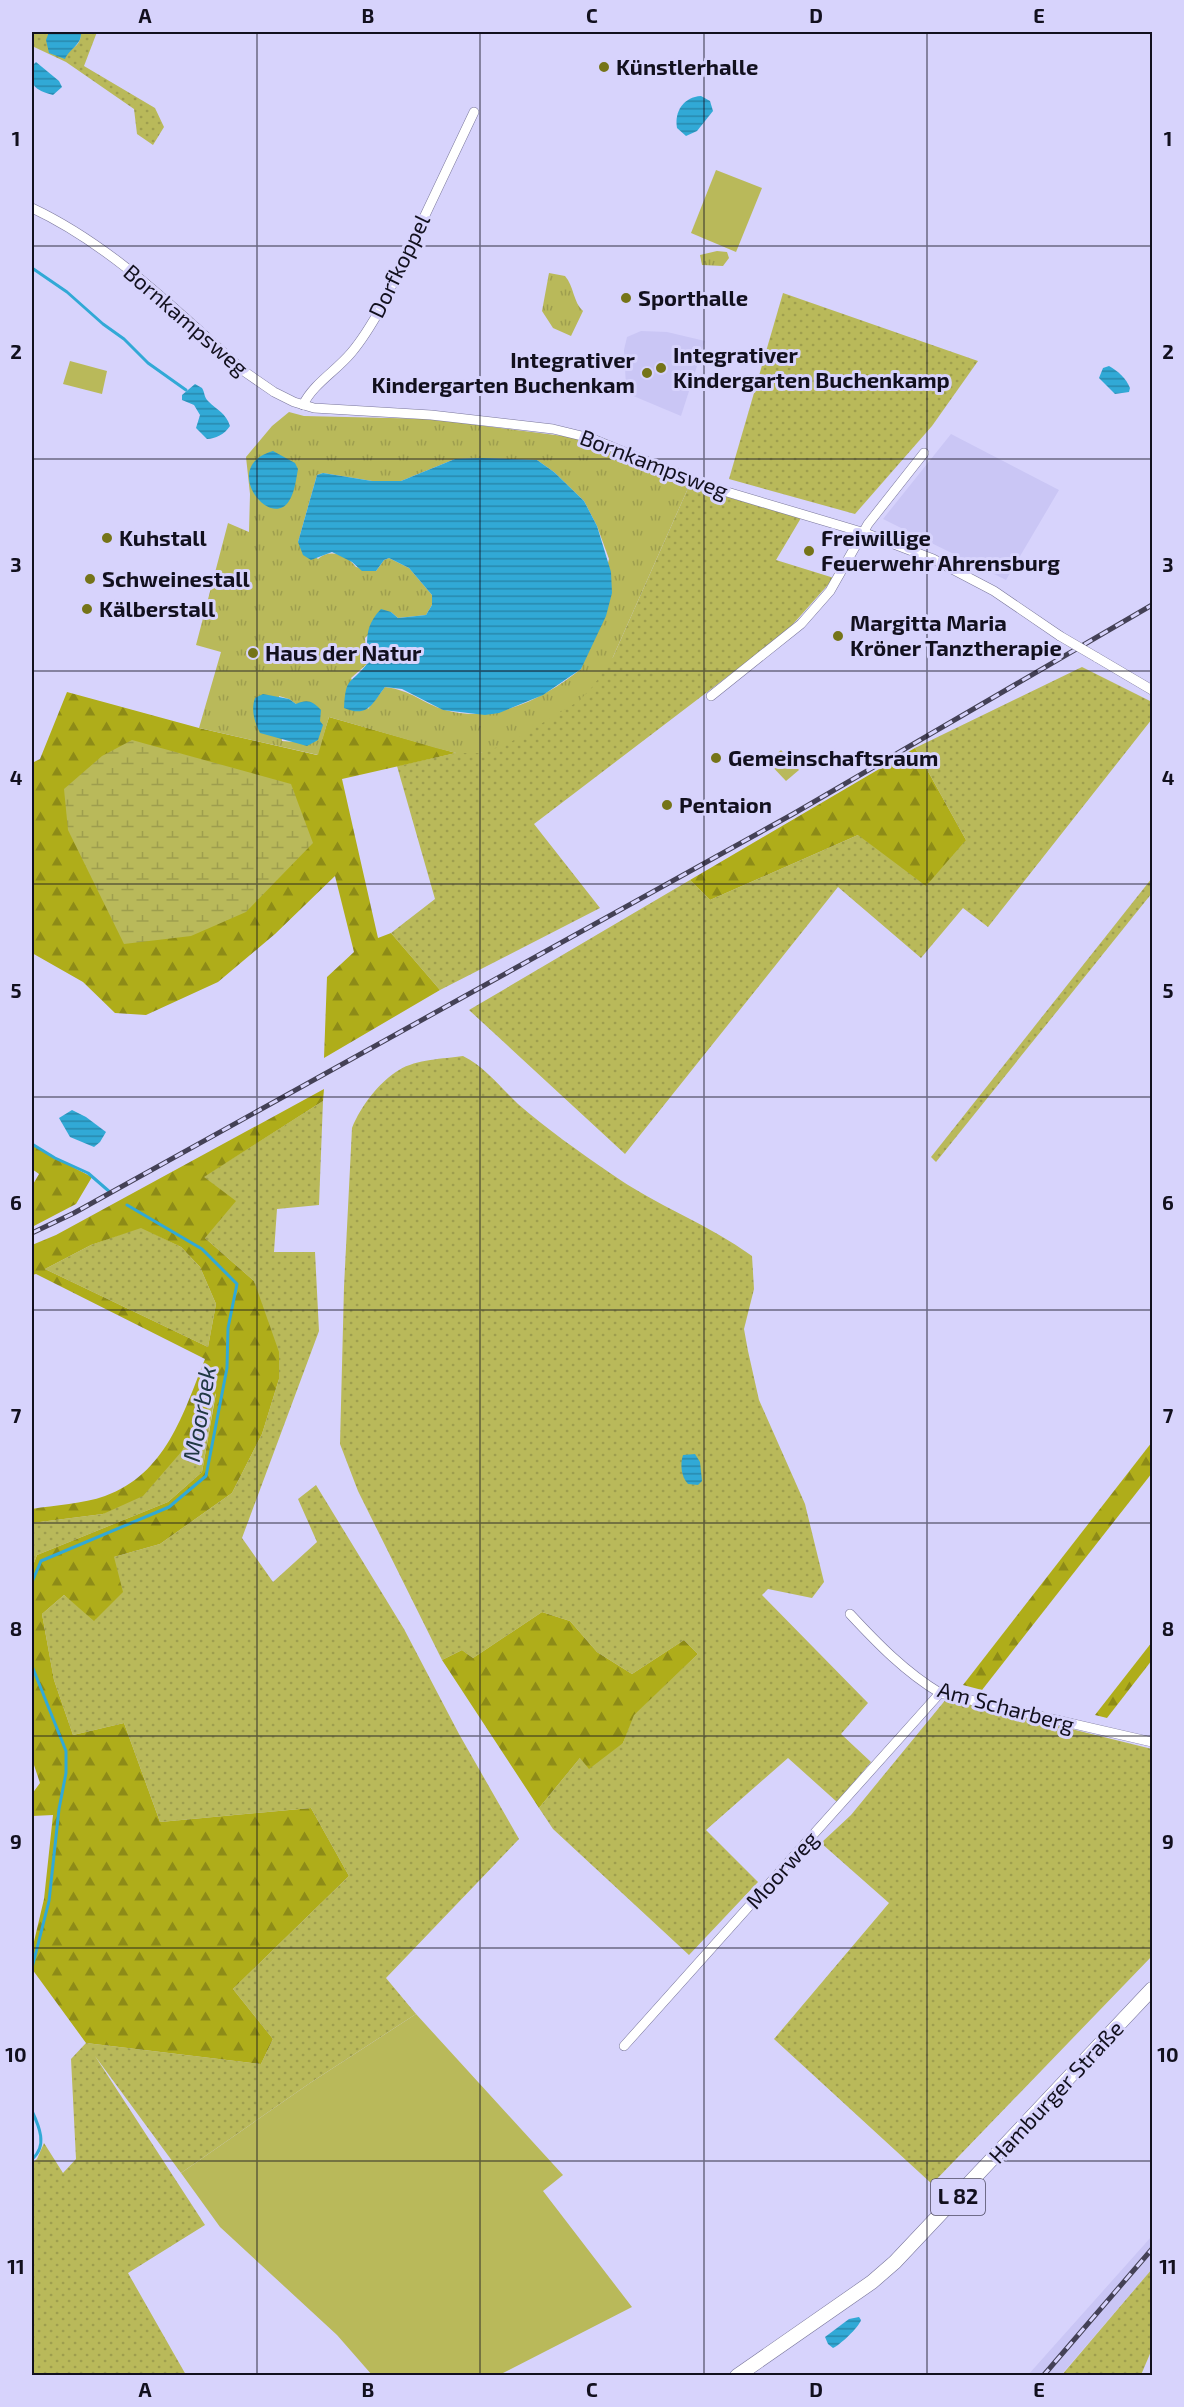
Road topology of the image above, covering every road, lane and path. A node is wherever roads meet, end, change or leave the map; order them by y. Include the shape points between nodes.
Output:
1 (474, 112) dead end
2 (32, 208) edge
3 (303, 405) junction
4 (924, 453) dead end
5 (865, 533) junction
6 (1152, 690) edge
7 (711, 696) dead end
8 (850, 1614) dead end
9 (940, 1693) junction
10 (1152, 1742) edge
11 (1152, 1989) edge
12 (624, 2046) dead end
13 (737, 2376) edge

1 - 3 street, Dorfkoppel via 367,332 308,394
2 - 3 street, Bornkampsweg via 137,276 261,384
3 - 5 street, Bornkampsweg via 431,415 573,433 707,486
4 - 5 street
5 - 6 street, Bornkampsweg, bridge via 933,559 994,591 1060,636
5 - 7 street via 830,591 801,624
8 - 9 street, Am Scharberg via 918,1680
9 - 10 street, Am Scharberg
9 - 12 street, Moorweg
11 - 13 main road, Hamburger Straße / L 82 via 895,2262

